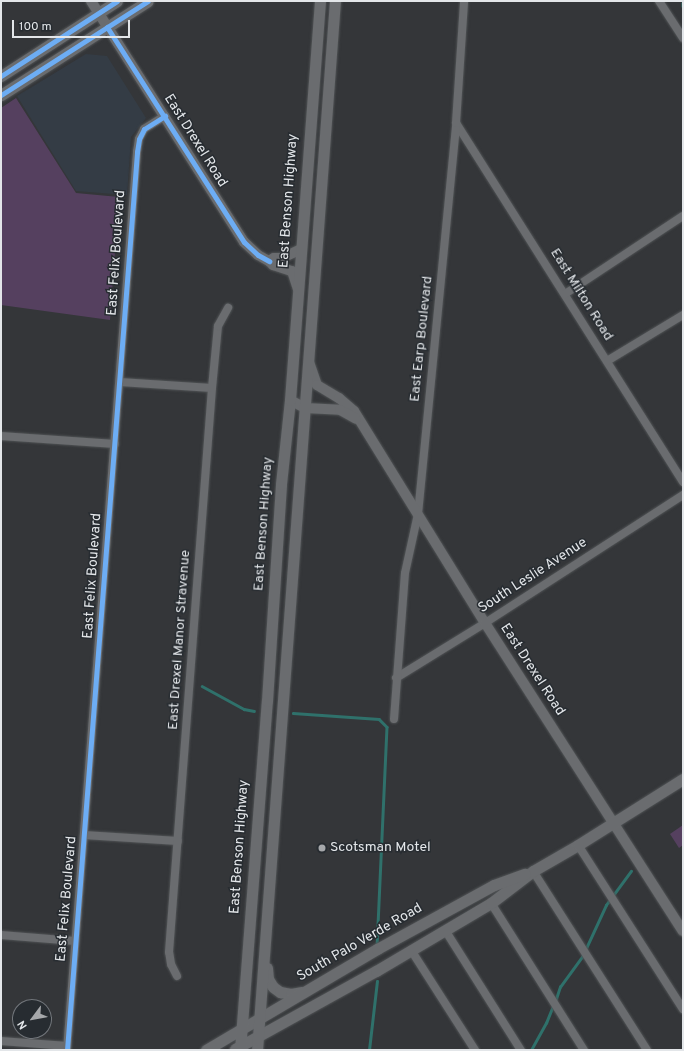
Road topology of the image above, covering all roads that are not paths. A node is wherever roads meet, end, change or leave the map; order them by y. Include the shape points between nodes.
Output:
1 (91, 1) edge
2 (117, 1) edge
3 (148, 1) edge
4 (320, 1) edge
5 (335, 1) edge
6 (464, 1) edge
7 (659, 1) edge
8 (98, 12) junction
9 (107, 27) junction
10 (683, 38) edge
11 (1, 76) edge
12 (313, 93) junction
13 (1, 95) edge
14 (328, 101) junction
15 (165, 116) junction
16 (456, 123) junction
17 (683, 216) edge
18 (301, 249) junction
19 (269, 261) junction
20 (298, 288) junction
21 (565, 294) junction
22 (228, 308) dead end
23 (683, 315) edge
24 (308, 360) junction
25 (607, 361) junction
26 (120, 382) junction
27 (212, 388) junction
28 (290, 400) junction
29 (304, 408) junction
30 (360, 422) junction
31 (1, 436) edge
32 (115, 444) junction
33 (683, 482) edge
34 (683, 495) edge
35 (418, 514) junction
36 (486, 623) junction
37 (396, 678) junction
38 (394, 719) dead end
39 (683, 779) edge
40 (613, 823) junction
41 (84, 834) junction
42 (178, 842) junction
43 (578, 846) junction
44 (533, 871) junction
45 (491, 903) junction
46 (445, 930) junction
47 (683, 931) edge
48 (1, 936) edge
49 (75, 941) junction
50 (264, 945) junction
51 (411, 950) junction
52 (177, 976) dead end
53 (308, 990) junction
54 (683, 1009) edge
55 (259, 1019) junction
56 (242, 1029) junction
57 (258, 1038) junction
58 (1, 1041) edge
59 (67, 1048) edge
60 (238, 1049) edge
61 (206, 1050) edge
62 (257, 1050) edge
63 (475, 1050) edge
64 (521, 1050) edge
65 (584, 1050) edge
66 (647, 1050) edge

1 - 8 street, East Drexel Road
2 - 8 main road
3 - 9 main road
4 - 12 main road, East Benson Highway
5 - 14 main road
6 - 16 street, East Earp Boulevard
7 - 10 street
8 - 9 street, East Drexel Road
8 - 11 main road
9 - 13 main road
9 - 15 street, East Drexel Road
12 - 14 main road via 319,84 326,88
12 - 18 main road, East Benson Highway
14 - 24 main road
15 - 19 street, East Drexel Road via 244,242
15 - 26 street, East Felix Boulevard via 144,129 138,143
16 - 21 street, East Milton Road
16 - 35 street, East Earp Boulevard
17 - 21 street
18 - 19 street
18 - 20 main road, East Benson Highway
19 - 20 street, East Drexel Road via 273,265 292,271
20 - 28 main road, East Benson Highway
21 - 25 street, East Milton Road
22 - 27 street, East Drexel Manor Stravenue via 218,326
23 - 25 street
24 - 29 main road
24 - 30 street, East Drexel Road via 317,385 346,403
25 - 33 street, East Milton Road
26 - 27 street
26 - 32 street, East Felix Boulevard
27 - 42 street, East Drexel Manor Stravenue
28 - 29 street
28 - 56 main road, East Benson Highway via 281,484
29 - 30 street via 340,410
29 - 50 main road
30 - 35 street, East Drexel Road
31 - 32 street
32 - 41 street, East Felix Boulevard
34 - 36 street, South Leslie Avenue
35 - 36 street, East Drexel Road
35 - 37 street, East Earp Boulevard via 405,573
36 - 37 street, South Leslie Avenue
36 - 40 street, East Drexel Road
37 - 38 street, East Earp Boulevard
39 - 40 main road, South Palo Verde Road
40 - 43 main road, South Palo Verde Road
40 - 47 street, East Drexel Road
41 - 42 street
41 - 49 street, East Felix Boulevard
42 - 52 street, East Drexel Manor Stravenue via 170,952 171,964
43 - 44 main road, South Palo Verde Road
43 - 54 street
44 - 45 main road, South Palo Verde Road
44 - 53 main road, South Palo Verde Road via 494,885
44 - 66 street
45 - 46 main road, South Palo Verde Road
45 - 65 street
46 - 51 main road, South Palo Verde Road
46 - 64 street
48 - 49 street
49 - 59 street, East Felix Boulevard
50 - 53 main road via 268,980 273,987 280,992 292,994
50 - 55 main road
51 - 57 main road, South Palo Verde Road
51 - 63 street
53 - 55 main road, South Palo Verde Road
55 - 56 main road, South Palo Verde Road
55 - 57 main road
56 - 60 main road, East Benson Highway
56 - 61 main road, South Palo Verde Road
57 - 60 main road, South Palo Verde Road
57 - 62 main road
58 - 59 street

